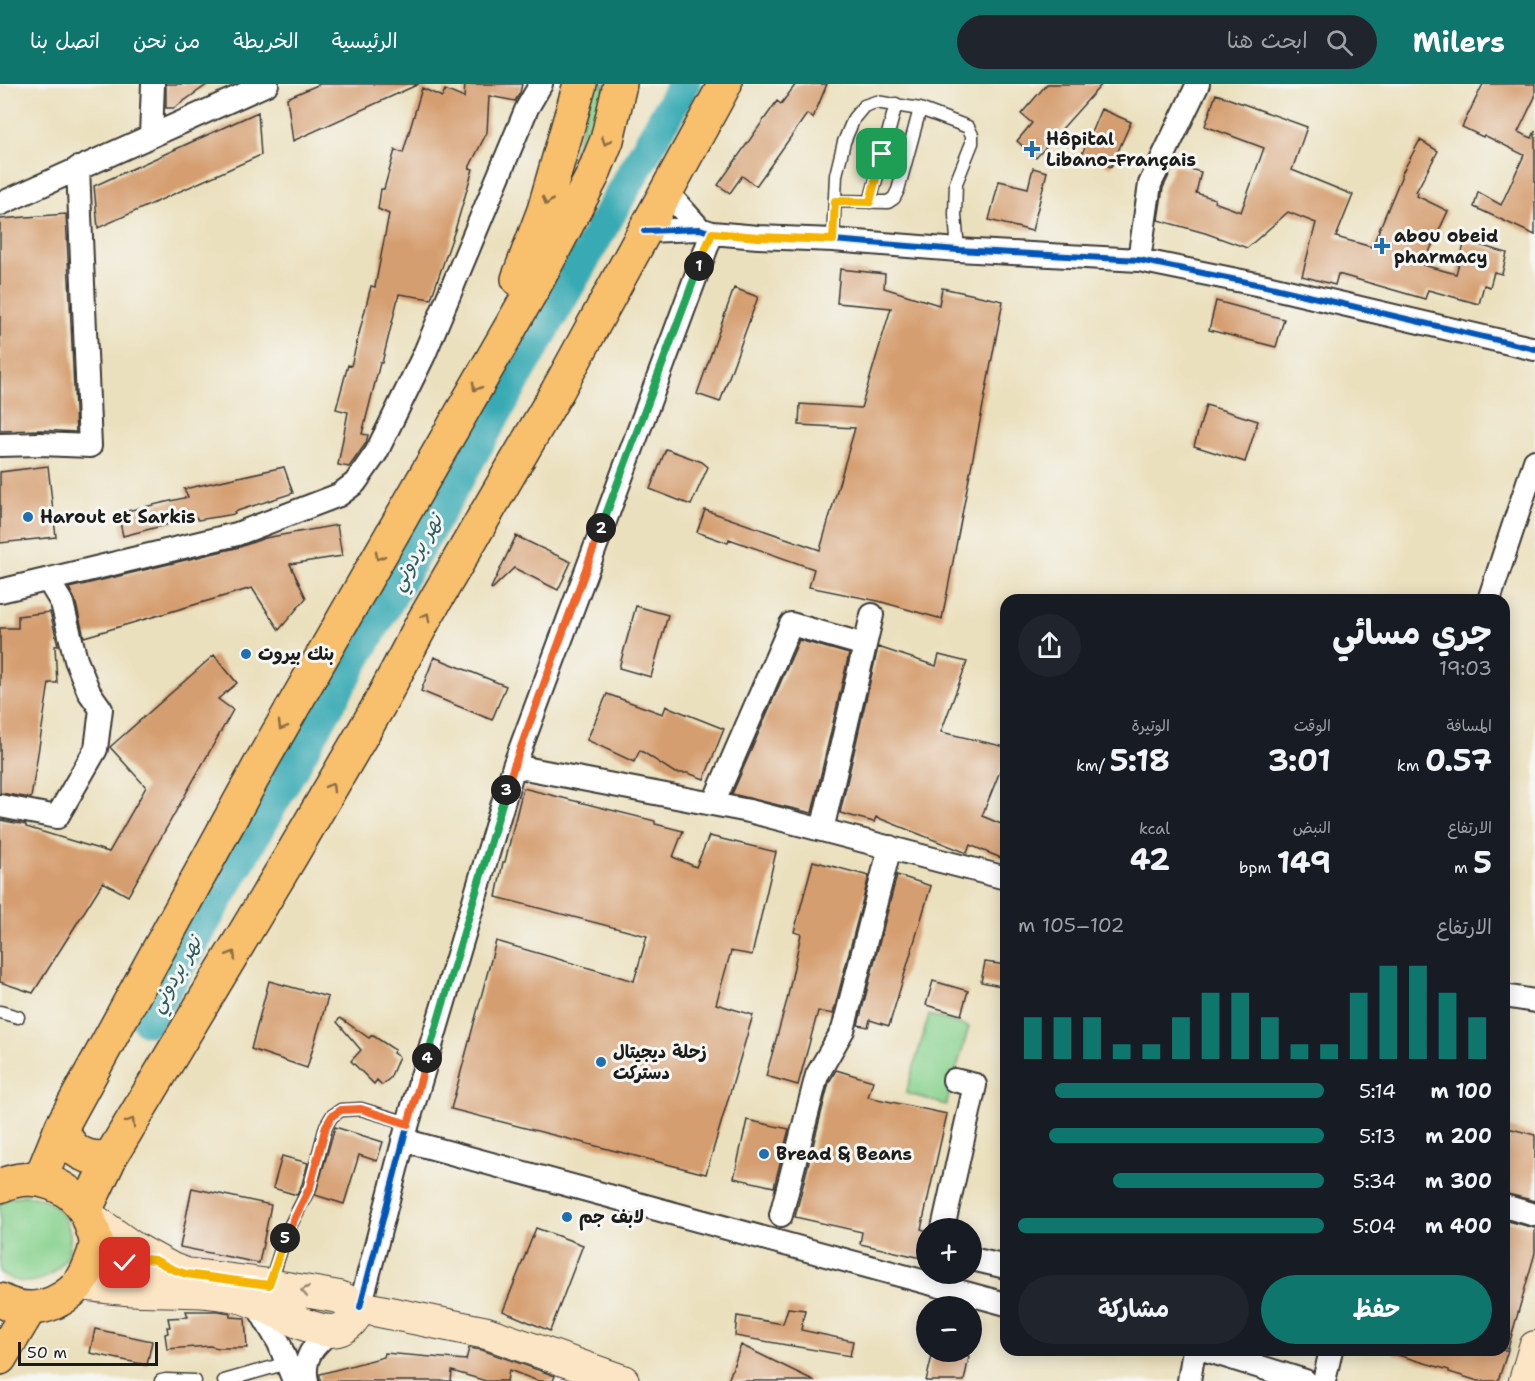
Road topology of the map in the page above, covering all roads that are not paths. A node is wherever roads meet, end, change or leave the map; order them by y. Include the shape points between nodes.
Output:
1 (153, 84) edge
2 (267, 84) edge
3 (541, 84) edge
4 (580, 84) edge
5 (620, 84) edge
6 (725, 84) edge
7 (746, 84) edge
8 (1198, 84) edge
9 (896, 104) junction
10 (920, 109) junction
11 (151, 135) junction
12 (685, 157) junction
13 (78, 168) junction
14 (666, 191) junction
15 (835, 201) junction
16 (870, 202) junction
17 (0, 204) edge
18 (644, 231) junction
19 (706, 231) junction
20 (833, 240) junction
21 (958, 250) junction
22 (1138, 260) junction
23 (1535, 349) edge
24 (496, 352) junction
25 (0, 445) edge
26 (1535, 461) edge
27 (48, 580) junction
28 (0, 591) edge
29 (1491, 594) edge
30 (872, 615) dead end
31 (865, 645) junction
32 (514, 766) junction
33 (713, 804) junction
34 (0, 806) edge
35 (822, 830) junction
36 (890, 847) junction
37 (1000, 876) edge
38 (1510, 997) edge
39 (1535, 1002) edge
40 (0, 1012) edge
41 (18, 1017) dead end
42 (954, 1080) dead end
43 (62, 1126) junction
44 (405, 1132) junction
45 (111, 1156) junction
46 (40, 1180) junction
47 (0, 1186) edge
48 (1510, 1208) edge
49 (86, 1213) junction
50 (781, 1215) dead end
51 (1535, 1215) edge
52 (945, 1218) edge
53 (155, 1260) junction
54 (982, 1261) edge
55 (1000, 1266) edge
56 (80, 1284) junction
57 (125, 1289) junction
58 (262, 1293) junction
59 (1000, 1302) edge
60 (15, 1304) edge
61 (360, 1307) junction
62 (4, 1339) edge
63 (321, 1342) junction
64 (1535, 1347) edge
65 (1193, 1356) edge
66 (1225, 1356) edge
67 (1330, 1356) edge
68 (289, 1367) edge
69 (161, 1381) edge
70 (195, 1381) edge
71 (224, 1381) edge
72 (307, 1381) edge
73 (623, 1381) edge
74 (1189, 1381) edge
75 (1305, 1381) edge
76 (1324, 1381) edge
77 (1525, 1381) edge

1 - 11 street
2 - 11 street
3 - 27 street via 527,108 424,355 376,453 355,483 339,495 237,534
4 -> 24 highway via 544,210 503,318
5 -> 24 highway via 607,140 592,177
6 - 12 highway
7 - 12 highway
8 - 22 street via 1150,184
9 - 10 lane
9 - 15 lane via 870,103 854,118 836,175
9 - 16 lane
10 - 16 lane via 896,195 888,202
10 - 21 lane via 968,127 972,135 956,183
11 - 13 street
12 - 14 highway
13 - 17 street
13 - 25 street via 90,446
14 - 18 highway
14 - 19 street
15 - 16 lane
15 - 20 lane
18 - 19 street
45 -> 18 highway via 372,717
19 - 20 street
19 - 32 street
20 - 21 street
21 - 22 street
22 - 23 street
24 -> 43 highway via 262,761
26 - 29 street
27 - 28 street
27 - 34 street via 62,603 76,660 89,692 101,709 96,749 57,817
30 - 31 street
31 - 33 street via 791,624
31 - 35 street
32 - 33 street
32 - 44 street
33 - 35 street
35 - 36 street
36 - 37 street
36 - 50 street via 843,1030 817,1075
38 - 39 street
40 - 41 lane
42 - 52 street via 975,1085
43 - 45 highway via 67,1141 78,1152 94,1158
43 - 46 highway
44 - 58 lane via 361,1109 341,1110 332,1116 310,1187
44 - 59 street
44 - 61 street
45 - 49 highway
46 - 47 highway via 25,1179
46 - 49 highway via 74,1197
48 - 51 street
49 - 53 main road
49 - 56 highway via 96,1242
53 - 57 main road via 133,1258 125,1263 121,1277
53 - 58 main road via 186,1274
54 - 55 street
56 - 57 main road
56 - 60 highway via 70,1294 44,1306
57 - 58 main road
61 -> 58 main road via 339,1297
58 - 63 main road via 291,1318 315,1327
58 - 68 street via 269,1325
60 - 62 highway
61 - 63 main road via 353,1321
61 - 73 main road via 487,1333
63 - 68 street
63 - 72 street via 305,1366
64 - 77 main road
65 - 74 street
66 - 75 street
67 - 76 street
68 - 71 lane
69 - 70 lane

